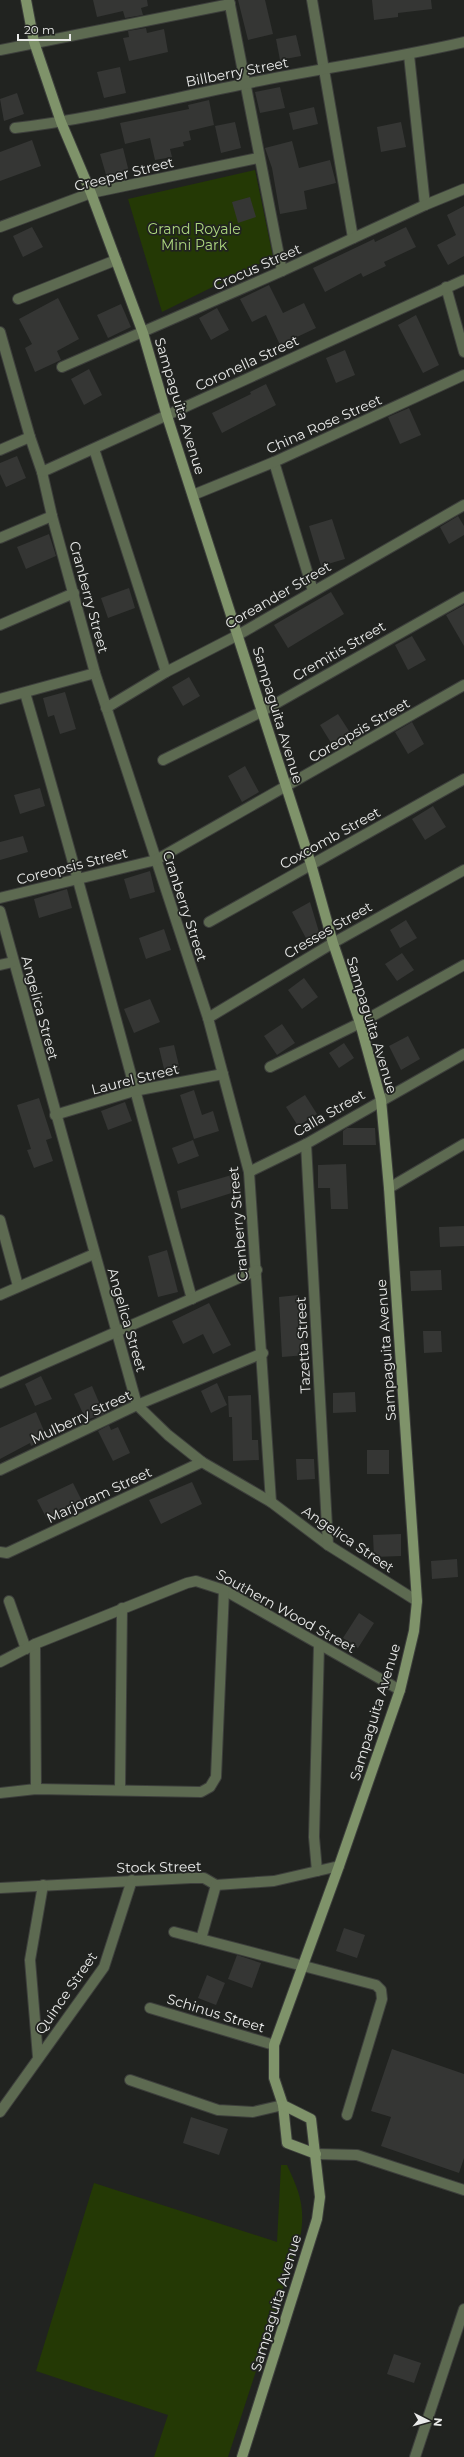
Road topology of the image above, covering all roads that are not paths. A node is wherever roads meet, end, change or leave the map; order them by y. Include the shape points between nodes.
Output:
1 (26, 0) edge
2 (312, 0) edge
3 (229, 2) edge
4 (34, 42) junction
5 (464, 42) edge
6 (0, 50) edge
7 (409, 54) junction
8 (324, 69) junction
9 (244, 84) junction
10 (61, 122) junction
11 (15, 128) dead end
12 (258, 158) junction
13 (464, 189) edge
14 (91, 193) junction
15 (425, 205) junction
16 (0, 227) edge
17 (353, 238) junction
18 (116, 260) junction
19 (282, 271) junction
20 (464, 280) edge
21 (446, 287) junction
22 (18, 299) dead end
23 (0, 332) edge
24 (143, 333) junction
25 (464, 352) edge
26 (4, 364) edge
27 (62, 367) dead end
28 (464, 375) edge
29 (167, 416) junction
30 (30, 437) junction
31 (94, 449) junction
32 (0, 450) edge
33 (274, 462) junction
34 (42, 472) junction
35 (193, 495) junction
36 (464, 505) edge
37 (52, 516) junction
38 (0, 538) edge
39 (313, 591) junction
40 (74, 593) junction
41 (464, 596) edge
42 (0, 625) edge
43 (238, 635) junction
44 (166, 672) junction
45 (95, 673) junction
46 (464, 685) edge
47 (25, 692) junction
48 (0, 699) edge
49 (106, 708) junction
50 (261, 712) junction
51 (163, 760) dead end
52 (464, 779) edge
53 (286, 788) junction
54 (156, 860) junction
55 (311, 864) junction
56 (464, 870) edge
57 (79, 878) junction
58 (0, 898) edge
59 (0, 911) edge
60 (209, 922) dead end
61 (333, 943) junction
62 (13, 962) junction
63 (0, 965) edge
64 (464, 965) edge
65 (208, 1018) junction
66 (360, 1023) junction
67 (464, 1054) edge
68 (270, 1067) dead end
69 (223, 1074) junction
70 (134, 1091) junction
71 (381, 1100) junction
72 (55, 1115) junction
73 (306, 1144) junction
74 (464, 1144) edge
75 (249, 1172) junction
76 (389, 1188) junction
77 (0, 1220) edge
78 (94, 1254) junction
79 (257, 1270) junction
80 (18, 1286) junction
81 (0, 1295) edge
82 (192, 1299) junction
83 (115, 1331) junction
84 (263, 1353) junction
85 (0, 1383) edge
86 (136, 1406) junction
87 (202, 1462) junction
88 (0, 1470) edge
89 (271, 1502) junction
90 (328, 1545) junction
91 (4, 1553) edge
92 (224, 1590) junction
93 (9, 1601) dead end
94 (417, 1601) junction
95 (122, 1608) junction
96 (319, 1645) junction
97 (30, 1647) junction
98 (0, 1662) edge
99 (400, 1690) junction
100 (36, 1789) junction
101 (120, 1789) junction
102 (0, 1793) edge
103 (339, 1866) junction
104 (317, 1871) junction
105 (132, 1880) junction
106 (43, 1885) junction
107 (216, 1885) junction
108 (0, 1888) edge
109 (174, 1932) dead end
110 (201, 1939) junction
111 (303, 1966) junction
112 (150, 2008) dead end
113 (274, 2045) junction
114 (38, 2057) junction
115 (130, 2080) dead end
116 (283, 2105) junction
117 (0, 2112) edge
118 (347, 2115) dead end
119 (316, 2154) junction
120 (464, 2190) edge
121 (464, 2309) edge
122 (242, 2457) edge
123 (415, 2457) edge

1 - 4 main road, Sampaguita Avenue
2 - 8 street
3 - 4 street
3 - 9 street
4 - 6 street
4 - 10 main road, Sampaguita Avenue
5 - 7 street, Billberry Street
7 - 8 street, Billberry Street
7 - 15 street
8 - 9 street, Billberry Street
8 - 17 street
9 - 10 street, Billberry Street
9 - 12 street
10 - 11 street, Billberry Street
10 - 14 main road, Sampaguita Avenue
12 - 14 street, Creeper Street
12 - 19 street
13 - 15 street, Crocus Street
14 - 16 street, Creeper Street
14 - 18 main road, Sampaguita Avenue
15 - 17 street, Crocus Street
17 - 19 street, Crocus Street
18 - 22 street
18 - 24 main road, Sampaguita Avenue
19 - 24 street, Crocus Street
20 - 21 street, Coronella Street
21 - 25 street
21 - 29 street, Coronella Street
23 - 26 street, Cranberry Street
24 - 27 street, Crocus Street
24 - 29 main road, Sampaguita Avenue
26 - 30 street, Cranberry Street
28 - 33 street, China Rose Street
29 - 31 street, Coronella Street
29 - 35 main road, Sampaguita Avenue
30 - 32 street
30 - 34 street, Cranberry Street
31 - 34 street, Coronella Street
31 - 44 street
33 - 35 street, China Rose Street
33 - 39 street
34 - 37 street, Cranberry Street
35 - 43 main road, Sampaguita Avenue
36 - 39 street, Coreander Street
37 - 38 street
37 - 40 street, Cranberry Street
39 - 43 street, Coreander Street
40 - 42 street
40 - 45 street, Cranberry Street
41 - 50 street, Cremitis Street
43 - 44 street, Coreander Street
43 - 50 main road, Sampaguita Avenue
44 - 49 street, Coreander Street
45 - 47 street
45 - 49 street, Cranberry Street
46 - 53 street, Coreopsis Street
47 - 48 street
47 - 57 street
49 - 54 street, Cranberry Street
50 - 51 street, Cremitis Street
50 - 53 main road, Sampaguita Avenue
52 - 55 street, Coxcomb Street
53 - 54 street, Coreopsis Street
53 - 55 main road, Sampaguita Avenue
54 - 57 street, Coreopsis Street
54 - 65 street, Cranberry Street
55 - 60 street, Coxcomb Street
55 - 61 main road, Sampaguita Avenue
56 - 61 street, Cresses Street
57 - 58 street, Coreopsis Street
57 - 70 street
59 - 62 street, Angelica Street
61 - 65 street, Cresses Street
61 - 66 main road, Sampaguita Avenue
62 - 63 street
62 - 72 street, Angelica Street
64 - 66 street
65 - 69 street, Cranberry Street
66 - 68 street
66 - 71 main road, Sampaguita Avenue
67 - 71 street, Calla Street
69 - 70 street, Laurel Street
69 - 75 street, Cranberry Street
70 - 72 street, Laurel Street
70 - 82 street
71 - 73 street, Calla Street
71 - 76 main road, Sampaguita Avenue
72 - 78 street, Angelica Street
73 - 75 street, Calla Street
73 - 90 street, Tazetta Street
74 - 76 street
75 - 79 street, Cranberry Street
76 - 94 main road, Sampaguita Avenue
77 - 80 street
78 - 80 street
78 - 83 street, Angelica Street
79 - 82 street
79 - 84 street, Cranberry Street
80 - 81 street
82 - 83 street
83 - 85 street
83 - 86 street, Angelica Street
84 - 86 street, Mulberry Street
84 - 89 street, Cranberry Street
86 - 87 street, Angelica Street
86 - 88 street, Mulberry Street
87 - 89 street, Angelica Street
87 - 91 street, Marjoram Street
89 - 90 street, Angelica Street
90 - 94 street, Angelica Street
92 - 95 street, Southern Wood Street via 196,1581
92 - 96 street, Southern Wood Street
92 - 101 street via 216,1777 210,1787 201,1792
93 - 97 street
94 - 99 main road, Sampaguita Avenue via 414,1631
95 - 97 street, Southern Wood Street
95 - 101 street
96 - 99 street, Southern Wood Street
96 - 104 street via 314,1837
97 - 98 street, Southern Wood Street
97 - 100 street
99 - 103 main road, Sampaguita Avenue
100 - 101 street
100 - 102 street
103 - 104 street, Stock Street
103 - 111 main road, Sampaguita Avenue
104 - 107 street, Stock Street via 274,1881
105 - 106 street, Stock Street
105 - 107 street, Stock Street via 204,1878
105 - 114 street, Quince Street via 104,1967
106 - 108 street, Stock Street
106 - 114 street via 30,1960
107 - 110 street
109 - 110 street
110 - 111 street
111 - 113 main road, Sampaguita Avenue
111 - 118 street via 376,1985 381,1990 382,1999 376,2025
112 - 113 street, Schinus Street
113 - 116 main road, Sampaguita Avenue via 274,2078
114 - 117 street, Quince Street
115 - 116 street via 218,2110 253,2112
116 - 119 main road, Sampaguita Avenue via 310,2119
116 - 119 main road, Sampaguita Avenue via 287,2143
119 - 120 street via 357,2154
119 - 122 main road, Sampaguita Avenue via 320,2197 317,2219
121 - 123 street

